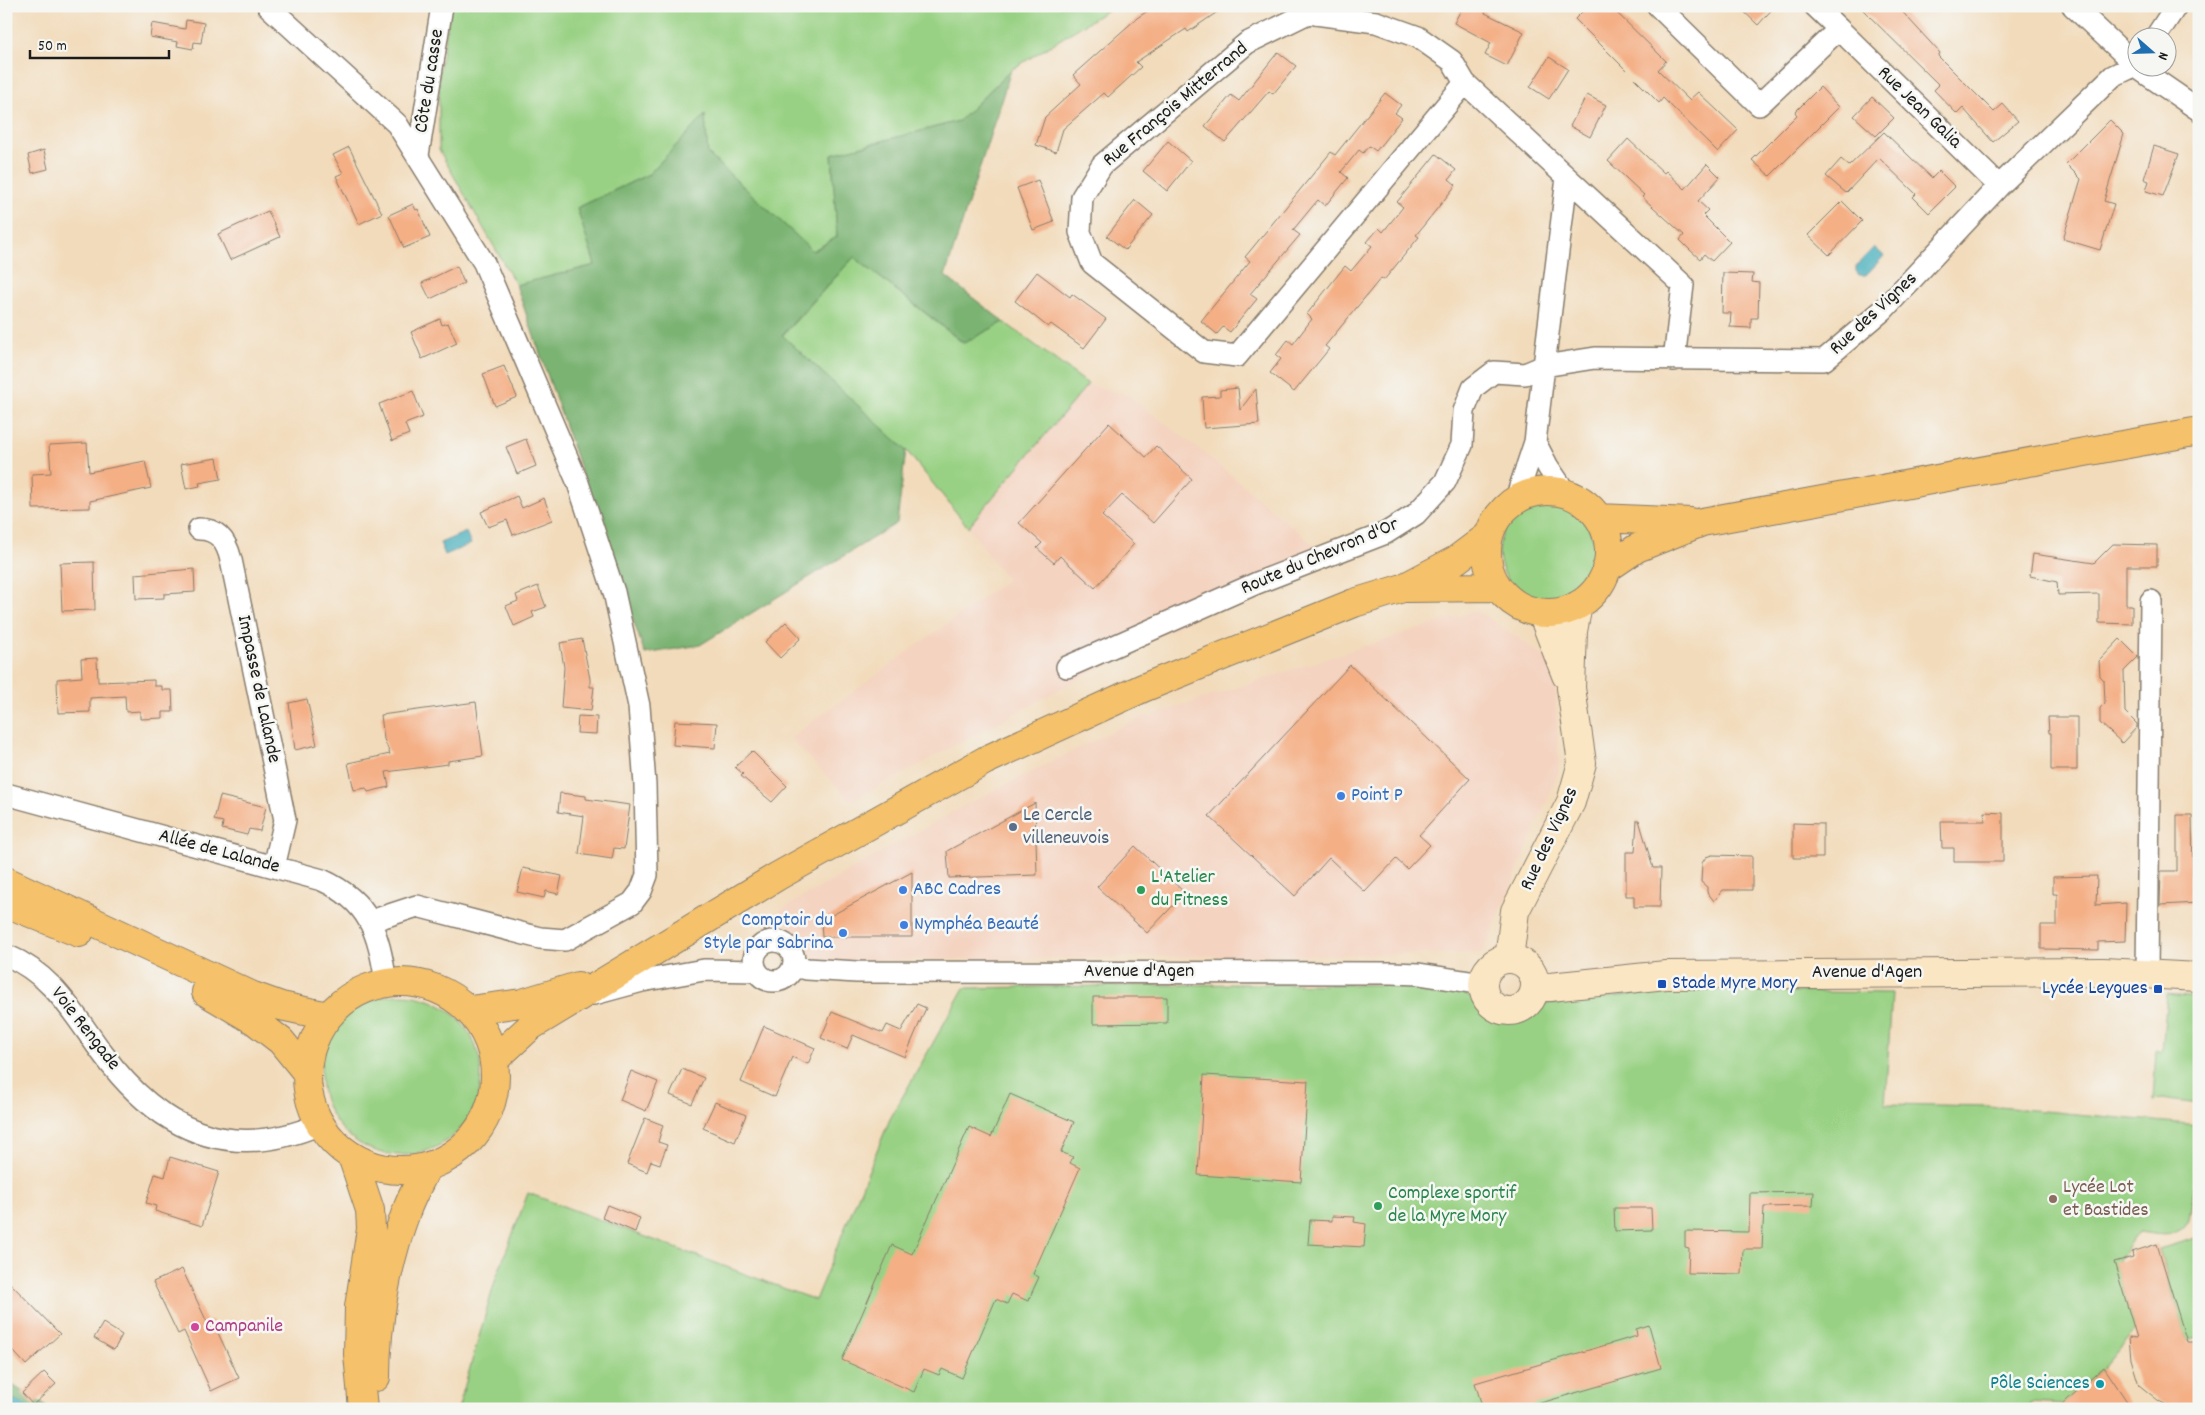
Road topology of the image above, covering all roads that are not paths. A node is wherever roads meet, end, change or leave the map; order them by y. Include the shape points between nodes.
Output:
1 (268, 6) edge
2 (442, 6) edge
3 (1658, 6) edge
4 (1815, 6) edge
5 (2073, 6) edge
6 (2176, 6) edge
7 (2162, 28) edge
8 (1839, 29) junction
9 (2128, 58) edge
10 (2128, 70) edge
11 (2154, 78) edge
12 (1465, 83) junction
13 (2199, 110) edge
14 (418, 155) junction
15 (1567, 178) junction
16 (2000, 186) junction
17 (1674, 360) junction
18 (1544, 366) junction
19 (2199, 431) edge
20 (1535, 442) junction
21 (1565, 492) junction
22 (1516, 499) junction
23 (1599, 518) junction
24 (1702, 522) junction
25 (199, 529) dead end
26 (1488, 536) junction
27 (1606, 569) junction
28 (1497, 587) junction
29 (1403, 588) junction
30 (2151, 602) dead end
31 (1578, 605) junction
32 (1542, 613) junction
33 (1067, 667) dead end
34 (1571, 688) junction
35 (6, 794) edge
36 (274, 867) junction
37 (6, 881) edge
38 (6, 903) edge
39 (371, 922) junction
40 (6, 955) edge
41 (1509, 959) junction
42 (794, 966) junction
43 (624, 971) junction
44 (756, 971) junction
45 (2147, 974) junction
46 (2199, 977) edge
47 (386, 982) junction
48 (1483, 984) junction
49 (1535, 986) junction
50 (579, 998) junction
51 (470, 1010) junction
52 (328, 1016) junction
53 (495, 1059) junction
54 (307, 1073) junction
55 (320, 1124) junction
56 (352, 1156) junction
57 (427, 1167) junction
58 (363, 1409) edge
59 (377, 1409) edge

1 - 14 street via 397,124
2 - 14 street, Côte du casse
3 - 8 street via 1759,106
4 - 8 street, Rue Jean Galia
5 - 9 street
6 - 7 street
8 - 16 street, Rue Jean Galia
10 - 16 street, Rue des Vignes via 2113,76
11 - 13 street
12 - 12 street, Rue François Mitterrand via 1452,61 1418,37 1376,22 1308,13 1247,43 1102,165 1082,197 1080,232 1092,262 1204,352 1237,356
12 - 15 street, Rue François Mitterrand
14 - 39 street via 484,263 507,312 578,484 614,592 639,706 647,875 632,903 565,940 540,938 416,906
15 - 17 street, Rue François Mitterrand via 1683,285
15 - 18 street
16 - 17 street, Rue des Vignes via 1883,310 1824,360
17 - 18 street, Rue des Vignes via 1595,358
18 - 20 street
18 - 33 street, Route du Chevron d'Or via 1525,374 1494,372 1473,388 1464,411 1462,445 1445,482 1416,514 1386,533 1257,583
19 - 24 main road
20 - 21 street
20 - 22 street
21 - 22 main road via 1531,492
21 - 23 main road via 1590,507
22 - 26 main road via 1503,509
23 - 24 main road
23 - 27 main road via 1609,552
24 - 27 main road via 1637,548
25 - 36 street, Impasse de Lalande via 210,529 219,535 231,560 285,820
26 - 28 main road via 1486,554 1489,571
26 - 29 main road via 1456,560
27 - 31 main road via 1595,590
28 - 29 main road
28 - 32 main road via 1525,609
29 - 43 main road via 1354,603 1142,688 986,760 778,876
30 - 45 street
31 - 32 main road via 1561,612
31 - 34 main road, Rue des Vignes via 1573,631
32 - 34 main road, Rue des Vignes
34 - 41 main road, Rue des Vignes via 1582,762 1571,802 1516,912
35 - 36 street, Allée de Lalande
36 - 39 street, Allée de Lalande via 342,889 360,904
37 - 52 main road via 253,996
38 - 54 main road via 163,971 228,1004 280,1041
39 - 47 street, Allée de Lalande via 380,946
40 - 55 street, Voie Rengade via 43,977 69,1003 103,1054 157,1112 214,1137 236,1141 256,1142
41 - 48 main road via 1494,964
41 - 49 main road via 1531,970
42 - 44 street via 780,980 767,980
42 - 44 street via 790,948 775,940 766,942 754,955
42 - 48 street, Avenue d'Agen via 857,972 1392,973
43 - 50 main road
43 - 51 main road via 522,1003
44 - 50 street via 704,970 642,981
45 - 46 main road, Avenue d'Agen
45 - 49 main road, Avenue d'Agen via 1666,975
47 - 51 main road via 427,984 457,999
47 - 52 main road via 351,996
48 - 49 main road via 1492,1005 1506,1011 1522,1008 1529,1002
50 - 53 main road via 531,1026
51 - 53 main road via 486,1033
52 - 54 main road via 313,1043
53 - 57 main road via 496,1084 490,1109 475,1135 454,1155
54 - 55 main road via 310,1100
55 - 56 main road via 334,1142
56 - 57 main road via 375,1167 401,1171
56 - 58 main road via 370,1210 371,1229 359,1307 358,1354
57 - 59 main road via 406,1212 386,1283 376,1352

